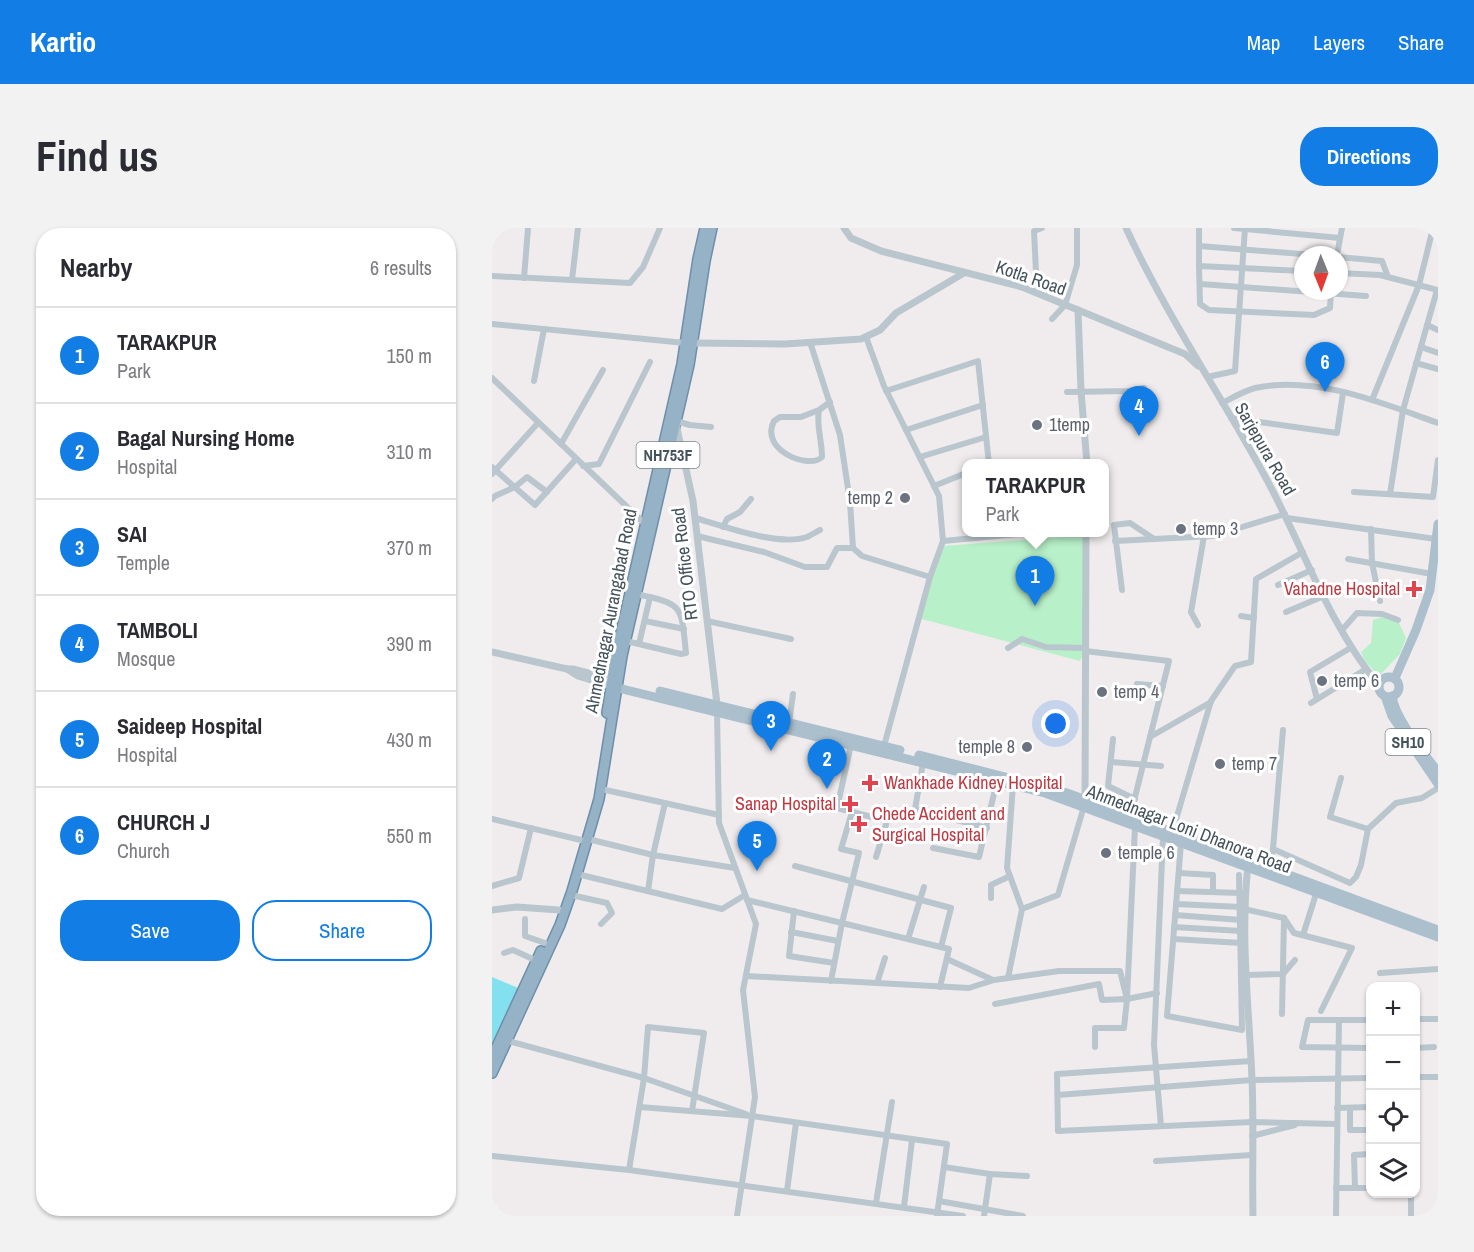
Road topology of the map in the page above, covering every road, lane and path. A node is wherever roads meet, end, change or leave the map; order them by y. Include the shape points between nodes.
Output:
1 (528, 228) edge
2 (578, 228) edge
3 (660, 228) edge
4 (705, 228) edge
5 (712, 228) edge
6 (844, 228) edge
7 (1042, 228) edge
8 (1077, 228) edge
9 (1126, 228) edge
10 (1199, 228) edge
11 (1234, 228) edge
12 (1342, 228) edge
13 (1433, 228) edge
14 (1245, 229) edge
15 (1340, 238) junction
16 (1199, 246) junction
17 (1339, 246) edge
18 (1243, 250) junction
19 (1294, 254) edge
20 (1348, 257) edge
21 (1199, 266) junction
22 (1241, 268) junction
23 (1294, 271) edge
24 (964, 273) junction
25 (1348, 274) edge
26 (492, 276) edge
27 (1388, 277) junction
28 (524, 278) junction
29 (572, 280) junction
30 (1200, 284) junction
31 (1419, 285) junction
32 (1242, 287) junction
33 (1294, 290) edge
34 (1438, 290) edge
35 (1037, 293) junction
36 (1348, 294) edge
37 (1366, 296) dead end
38 (1330, 300) edge
39 (1065, 304) junction
40 (1435, 309) edge
41 (1078, 310) junction
42 (1240, 312) junction
43 (1052, 319) dead end
44 (492, 324) edge
45 (1427, 325) junction
46 (544, 329) junction
47 (1438, 330) edge
48 (866, 337) junction
49 (810, 342) junction
50 (689, 343) junction
51 (1421, 347) junction
52 (1438, 353) edge
53 (650, 362) dead end
54 (1416, 363) junction
55 (1438, 369) edge
56 (603, 370) dead end
57 (1205, 375) junction
58 (492, 378) edge
59 (534, 381) dead end
60 (1144, 388) dead end
61 (886, 391) junction
62 (1081, 391) junction
63 (1067, 392) dead end
64 (1343, 393) junction
65 (1372, 400) junction
66 (830, 402) junction
67 (1222, 403) junction
68 (983, 405) junction
69 (819, 410) junction
70 (1403, 410) junction
71 (1231, 418) junction
72 (676, 421) junction
73 (538, 423) junction
74 (1438, 423) edge
75 (711, 427) dead end
76 (906, 430) junction
77 (986, 436) junction
78 (561, 444) junction
79 (920, 457) junction
80 (576, 459) junction
81 (988, 459) edge
82 (1087, 459) edge
83 (1438, 460) edge
84 (583, 466) junction
85 (493, 470) edge
86 (962, 475) edge
87 (934, 486) junction
88 (515, 487) junction
89 (547, 492) junction
90 (1354, 492) dead end
91 (1389, 494) junction
92 (493, 496) edge
93 (751, 499) dead end
94 (1286, 516) junction
95 (695, 518) junction
96 (645, 524) junction
97 (1438, 524) edge
98 (723, 526) junction
99 (1371, 529) junction
100 (820, 530) dead end
101 (697, 536) junction
102 (1204, 536) junction
103 (969, 537) edge
104 (1086, 537) edge
105 (1436, 538) junction
106 (1155, 539) junction
107 (943, 542) junction
108 (1115, 542) junction
109 (853, 548) junction
110 (1303, 552) junction
111 (1348, 559) dead end
112 (1372, 563) junction
113 (1312, 570) junction
114 (1432, 574) junction
115 (930, 577) junction
116 (1278, 585) dead end
117 (1122, 590) dead end
118 (636, 594) junction
119 (1324, 596) junction
120 (650, 597) junction
121 (1380, 601) dead end
122 (1286, 612) dead end
123 (1241, 616) dead end
124 (1254, 618) junction
125 (1398, 620) dead end
126 (645, 621) junction
127 (707, 621) junction
128 (1198, 625) dead end
129 (684, 629) junction
130 (1342, 630) junction
131 (791, 639) dead end
132 (626, 640) junction
133 (639, 644) junction
134 (1352, 647) junction
135 (1008, 648) dead end
136 (1085, 650) junction
137 (492, 652) edge
138 (1366, 669) junction
139 (1395, 678) junction
140 (614, 684) junction
141 (1137, 684) dead end
142 (1378, 684) junction
143 (1163, 686) junction
144 (793, 694) dead end
145 (1388, 696) junction
146 (1211, 701) junction
147 (717, 707) junction
148 (789, 723) junction
149 (1282, 730) dead end
150 (1150, 737) junction
151 (1113, 739) dead end
152 (851, 745) junction
153 (884, 746) junction
154 (1111, 762) junction
155 (923, 763) junction
156 (1144, 763) junction
157 (1161, 766) dead end
158 (1438, 770) edge
159 (1341, 778) dead end
160 (997, 781) junction
161 (1013, 785) junction
162 (1438, 786) edge
163 (601, 789) junction
164 (1135, 799) junction
165 (665, 803) junction
166 (1085, 803) junction
167 (852, 812) junction
168 (719, 815) junction
169 (1130, 817) junction
170 (492, 819) edge
171 (1136, 826) junction
172 (531, 828) junction
173 (987, 828) junction
174 (1368, 829) junction
175 (1168, 835) junction
176 (585, 840) junction
177 (1181, 843) junction
178 (933, 848) dead end
179 (1273, 849) junction
180 (653, 855) junction
181 (876, 857) dead end
182 (1248, 864) junction
183 (795, 866) dead end
184 (735, 868) junction
185 (1269, 868) junction
186 (1179, 873) junction
187 (577, 874) junction
188 (1239, 875) dead end
189 (1010, 876) junction
190 (853, 882) junction
191 (492, 886) edge
192 (924, 886) dead end
193 (648, 891) junction
194 (1177, 891) junction
195 (1213, 892) junction
196 (1241, 893) junction
197 (1316, 894) junction
198 (571, 895) junction
199 (746, 897) junction
200 (991, 898) dead end
201 (920, 900) junction
202 (1176, 904) junction
203 (1243, 908) junction
204 (1022, 909) junction
205 (492, 910) edge
206 (559, 910) junction
207 (794, 911) junction
208 (1175, 915) junction
209 (1284, 918) junction
210 (525, 919) dead end
211 (1241, 920) junction
212 (842, 922) junction
213 (601, 924) dead end
214 (1174, 927) junction
215 (1438, 930) edge
216 (1241, 931) junction
217 (791, 932) junction
218 (1303, 935) junction
219 (1438, 937) edge
220 (909, 939) junction
221 (1174, 939) junction
222 (838, 941) junction
223 (545, 943) junction
224 (1241, 944) junction
225 (941, 947) junction
226 (504, 953) dead end
227 (885, 958) dead end
228 (946, 959) junction
229 (1295, 960) dead end
230 (537, 961) junction
231 (834, 963) junction
232 (1158, 965) junction
233 (1172, 965) junction
234 (1438, 969) edge
235 (1380, 973) dead end
236 (1283, 974) junction
237 (1246, 975) junction
238 (746, 976) junction
239 (1008, 978) junction
240 (994, 980) junction
241 (831, 981) junction
242 (878, 983) junction
243 (940, 987) junction
244 (1157, 993) junction
245 (1127, 999) junction
246 (995, 1004) dead end
247 (1321, 1011) dead end
248 (1282, 1014) dead end
249 (1438, 1018) edge
250 (1420, 1019) edge
251 (1339, 1020) junction
252 (1366, 1020) edge
253 (508, 1041) junction
254 (1095, 1047) dead end
255 (1434, 1047) dead end
256 (1366, 1048) edge
257 (1420, 1048) edge
258 (1338, 1049) junction
259 (492, 1058) edge
260 (1251, 1061) junction
261 (1157, 1068) junction
262 (492, 1073) edge
263 (1420, 1077) edge
264 (1438, 1077) edge
265 (644, 1078) junction
266 (1366, 1078) edge
267 (1252, 1080) junction
268 (1339, 1080) junction
269 (1159, 1087) junction
270 (694, 1095) junction
271 (1058, 1095) junction
272 (892, 1102) dead end
273 (640, 1107) junction
274 (1366, 1107) edge
275 (1337, 1108) junction
276 (1350, 1108) junction
277 (692, 1111) junction
278 (752, 1116) junction
279 (1252, 1122) junction
280 (1302, 1123) junction
281 (796, 1124) junction
282 (1337, 1124) junction
283 (1161, 1126) junction
284 (1366, 1130) edge
285 (886, 1136) junction
286 (1252, 1136) junction
287 (912, 1140) junction
288 (1366, 1154) edge
289 (1252, 1155) junction
290 (492, 1156) edge
291 (1156, 1161) dead end
292 (944, 1167) junction
293 (629, 1170) junction
294 (990, 1174) junction
295 (1027, 1176) dead end
296 (741, 1185) junction
297 (1336, 1188) junction
298 (1355, 1188) junction
299 (1366, 1188) edge
300 (787, 1191) junction
301 (1412, 1198) edge
302 (939, 1201) junction
303 (876, 1203) junction
304 (904, 1207) junction
305 (986, 1209) junction
306 (938, 1214) edge
307 (737, 1216) edge
308 (963, 1216) edge
309 (984, 1216) edge
310 (1023, 1216) edge
311 (1253, 1216) edge
312 (1336, 1216) edge
313 (1411, 1216) edge

1 - 28 street
2 - 29 street
3 - 29 street via 643,267 630,283
4 - 50 highway, Ahmednagar Aurangabad Road / NH753F
5 - 50 highway, NH753F
6 - 24 street, Kotla Road via 851,238 881,251
7 - 35 street via 1034,231
8 - 39 street via 1077,266
9 - 57 street, Sarjepura Road
10 - 16 street
11 - 14 street
12 - 15 street
13 - 31 street
14 - 15 street
14 - 18 street
15 - 17 street
16 - 18 street
16 - 21 street
18 - 19 street
18 - 22 street
20 - 27 street via 1382,261
21 - 22 street
21 - 30 street
22 - 23 street
22 - 32 street
24 - 35 street, Kotla Road
24 - 48 street via 896,313 880,330
25 - 27 street
26 - 28 street
27 - 31 street
28 - 29 street
30 - 32 street
30 - 42 street via 1200,304 1209,310
31 - 34 street
31 - 65 street
32 - 33 street
32 - 42 street
34 - 40 street
35 - 39 street, Kotla Road
36 - 37 street
38 - 42 street via 1330,308 1314,315
39 - 41 street, Kotla Road
39 - 43 street
40 - 45 street
41 - 57 street, Kotla Road via 1185,354
41 - 62 street
42 - 57 street via 1235,371
44 - 46 street
45 - 47 street
45 - 51 street
46 - 50 street
46 - 59 street
48 - 49 street
48 - 61 street
49 - 50 street
49 - 66 street
50 - 72 highway, NH753F
50 - 96 highway, Ahmednagar Aurangabad Road / NH753F
51 - 52 street
51 - 54 street
53 - 84 street via 599,464
54 - 55 street
54 - 70 street
56 - 78 street
57 - 67 street, Sarjepura Road
58 - 73 street
60 - 62 street
61 - 68 street via 978,361
61 - 76 street
62 - 63 street
62 - 82 street
64 - 65 street
64 - 67 street via 1282,384 1253,389
64 - 71 street via 1337,433
65 - 70 street
66 - 69 street
66 - 109 street via 840,435
67 - 71 street, Sarjepura Road
68 - 76 street
68 - 77 street
69 - 69 street via 822,457 803,460 775,446 770,432 774,421
70 - 74 street
70 - 91 street
71 - 94 street, Sarjepura Road
72 - 75 street
72 - 95 street, RTO Office Road
72 - 118 highway, NH753F
73 - 78 street
73 - 85 street
76 - 79 street
77 - 79 street
77 - 81 street
78 - 80 street
79 - 87 street
80 - 84 street
80 - 89 street
83 - 91 street via 1433,497
84 - 96 street
85 - 88 street
86 - 87 street
87 - 107 street via 939,496
88 - 89 street via 527,477
88 - 89 street via 535,505
88 - 92 street
90 - 91 street
93 - 98 street
94 - 99 street
94 - 102 street
94 - 110 street, Sarjepura Road
95 - 98 street
95 - 101 street, RTO Office Road
96 - 140 highway, Ahmednagar Aurangabad Road / NH753F
97 - 105 main road
98 - 100 street via 779,539 807,537
99 - 105 street
99 - 112 street
101 - 109 street via 764,552 805,567 827,567 837,548
101 - 127 street, RTO Office Road
102 - 106 street
102 - 128 street via 1191,612
103 - 107 street
104 - 136 street
105 - 114 main road
106 - 108 street
106 - 108 street via 1130,523 1114,525
107 - 115 street
108 - 117 street
109 - 115 street via 862,556
110 - 113 street, Sarjepura Road
110 - 124 street via 1256,579
111 - 112 street
112 - 114 street
112 - 121 street
113 - 116 street
113 - 119 street, Sarjepura Road
114 - 139 main road via 1416,630
115 - 153 street
118 - 120 street
118 - 132 highway, NH753F
119 - 122 street
119 - 130 street, Sarjepura Road
120 - 126 street
120 - 129 street via 671,602
123 - 124 street
124 - 146 street via 1251,662 1235,666
125 - 130 street via 1382,614 1357,613
126 - 129 street
126 - 133 street
127 - 131 street
127 - 147 street, RTO Office Road
129 - 133 street via 686,652 681,654
130 - 134 street, Sarjepura Road
132 - 133 street
132 - 140 highway, NH753F
134 - 138 street, Sarjepura Road
134 - 138 street via 1310,672 1314,701
135 - 136 street via 1022,639 1046,647
136 - 143 street via 1169,661
136 - 166 street
137 - 140 street
138 - 142 street, Sarjepura Road
139 - 142 main road via 1385,677
139 - 145 main road via 1399,689
140 - 147 main road, Ahmednagar Loni Dhanora Road
140 - 163 highway, NH753F
140 - 176 highway, Ahmednagar Aurangabad Road / NH753F
141 - 143 street
142 - 145 main road via 1378,689
143 - 150 street
144 - 148 street
145 - 158 main road, SH10
145 - 162 main road, SH10 via 1388,708 1398,726
146 - 150 street
146 - 175 street
147 - 148 main road, Ahmednagar Loni Dhanora Road
147 - 152 main road, Ahmednagar Loni Dhanora Road
147 - 168 street
148 - 153 main road, Ahmednagar Loni Dhanora Road
149 - 179 street
150 - 156 street
151 - 154 street
152 - 155 main road, Ahmednagar Loni Dhanora Road
152 - 167 street via 837,808
153 - 166 main road, Ahmednagar Loni Dhanora Road via 1048,787
154 - 156 street
154 - 164 street via 1108,786
155 - 160 main road, Ahmednagar Loni Dhanora Road
155 - 173 street via 915,809
156 - 157 street
156 - 164 street
159 - 174 street via 1330,816
160 - 161 main road, Ahmednagar Loni Dhanora Road
160 - 173 street
161 - 166 main road, Ahmednagar Loni Dhanora Road
161 - 189 street via 1007,868
162 - 174 street via 1422,798 1396,803
163 - 165 street
163 - 176 highway, NH753F
164 - 169 street
165 - 168 street
165 - 180 street
166 - 169 main road, Ahmednagar Loni Dhanora Road
166 - 171 main road, Ahmednagar Loni Dhanora Road
166 - 204 street via 1058,895
167 - 181 street via 887,821
167 - 190 street via 841,849 859,853
168 - 184 street
169 - 175 main road, Ahmednagar Loni Dhanora Road
170 - 172 street
171 - 175 main road, Ahmednagar Loni Dhanora Road
171 - 245 street
172 - 176 street
172 - 191 street via 519,878
173 - 178 street via 979,857
174 - 179 street via 1362,865 1350,883
175 - 177 main road, Ahmednagar Loni Dhanora Road
175 - 182 main road, Ahmednagar Loni Dhanora Road
175 - 232 street
176 - 180 street
176 - 187 highway, NH753F
176 - 206 highway, Ahmednagar Aurangabad Road / NH753F
177 - 182 main road, Ahmednagar Loni Dhanora Road
177 - 186 street
179 - 185 street
180 - 184 street
180 - 193 street
182 - 185 main road, Ahmednagar Loni Dhanora Road
182 - 197 main road, Ahmednagar Loni Dhanora Road
182 - 203 street
183 - 190 street
184 - 199 street
185 - 215 main road, Ahmednagar Loni Dhanora Road
186 - 194 street
186 - 195 street via 1213,875
187 - 193 street
187 - 198 highway, NH753F
188 - 196 street
189 - 200 street via 991,885
189 - 204 street
190 - 201 street
190 - 212 street
192 - 201 street
193 - 199 street via 722,909
194 - 195 street
194 - 202 street
195 - 196 street
196 - 203 street
197 - 218 street
197 - 219 main road, Ahmednagar Loni Dhanora Road
198 - 213 street via 607,903 612,913
198 - 253 highway, NH753F
199 - 207 street
199 - 238 street via 756,924
201 - 220 street
201 - 225 street via 951,908
202 - 203 street
202 - 208 street
203 - 209 street
203 - 211 street
203 - 237 street
204 - 239 street
205 - 206 street
206 - 223 highway, Ahmednagar Aurangabad Road / NH753F
207 - 212 street
207 - 217 street
208 - 211 street
208 - 214 street
209 - 218 street via 1294,933
209 - 236 street
210 - 223 street via 525,936
211 - 216 street
212 - 220 street
212 - 222 street
214 - 216 street
214 - 221 street
216 - 224 street
217 - 222 street
217 - 231 street via 789,956
218 - 247 street via 1352,948
220 - 225 street
221 - 224 street
221 - 233 street
222 - 231 street
223 - 230 highway, Ahmednagar Aurangabad Road / NH753F
224 - 233 street via 1242,1030 1167,1016
225 - 228 street via 949,949
226 - 230 street via 513,950
227 - 242 street
228 - 240 street
228 - 243 street
229 - 236 street
230 - 259 highway, Ahmednagar Aurangabad Road / NH753F
231 - 241 street
232 - 233 street
232 - 244 street
234 - 235 street
236 - 237 street
236 - 248 street
237 - 260 street
238 - 241 street
238 - 278 street via 743,990 755,1097
239 - 240 street
239 - 245 street via 1059,971 1120,971
240 - 243 street via 969,988
241 - 242 street
242 - 243 street
244 - 245 street
244 - 261 street
245 - 246 street via 1102,1000 1099,984
245 - 254 street via 1124,1028 1095,1028
249 - 250 street
251 - 252 street
251 - 258 street
251 - 258 street via 1308,1020 1302,1047
253 - 262 highway, NH753F
253 - 265 street
255 - 257 street
256 - 258 street
258 - 268 street
260 - 261 street
260 - 267 street
261 - 269 street
261 - 271 street via 1057,1074
263 - 264 street
265 - 270 street
265 - 270 street via 648,1027 704,1033
265 - 273 street
266 - 268 street
267 - 268 street
267 - 269 street
267 - 279 street
268 - 275 street
269 - 271 street
269 - 283 street
270 - 277 street
270 - 278 street
271 - 283 street via 1058,1131
272 - 285 street
273 - 277 street
273 - 293 street
274 - 276 street
275 - 276 street
275 - 282 street
276 - 284 street via 1350,1130
277 - 278 street
278 - 281 street
278 - 296 street
279 - 280 street
279 - 283 street
279 - 286 street
280 - 282 street
280 - 286 street
281 - 285 street
281 - 300 street
282 - 297 street
285 - 287 street
285 - 303 street
286 - 289 street
287 - 292 street via 947,1144
287 - 304 street
288 - 298 street via 1354,1155
289 - 291 street
289 - 311 street
290 - 293 street
292 - 294 street
292 - 302 street
293 - 296 street
294 - 295 street
294 - 305 street
296 - 300 street
296 - 307 street
297 - 298 street
297 - 312 street
298 - 299 street
300 - 303 street
301 - 313 street
302 - 305 street
302 - 306 street
303 - 304 street
304 - 306 street
305 - 309 street
305 - 310 street
306 - 308 street

